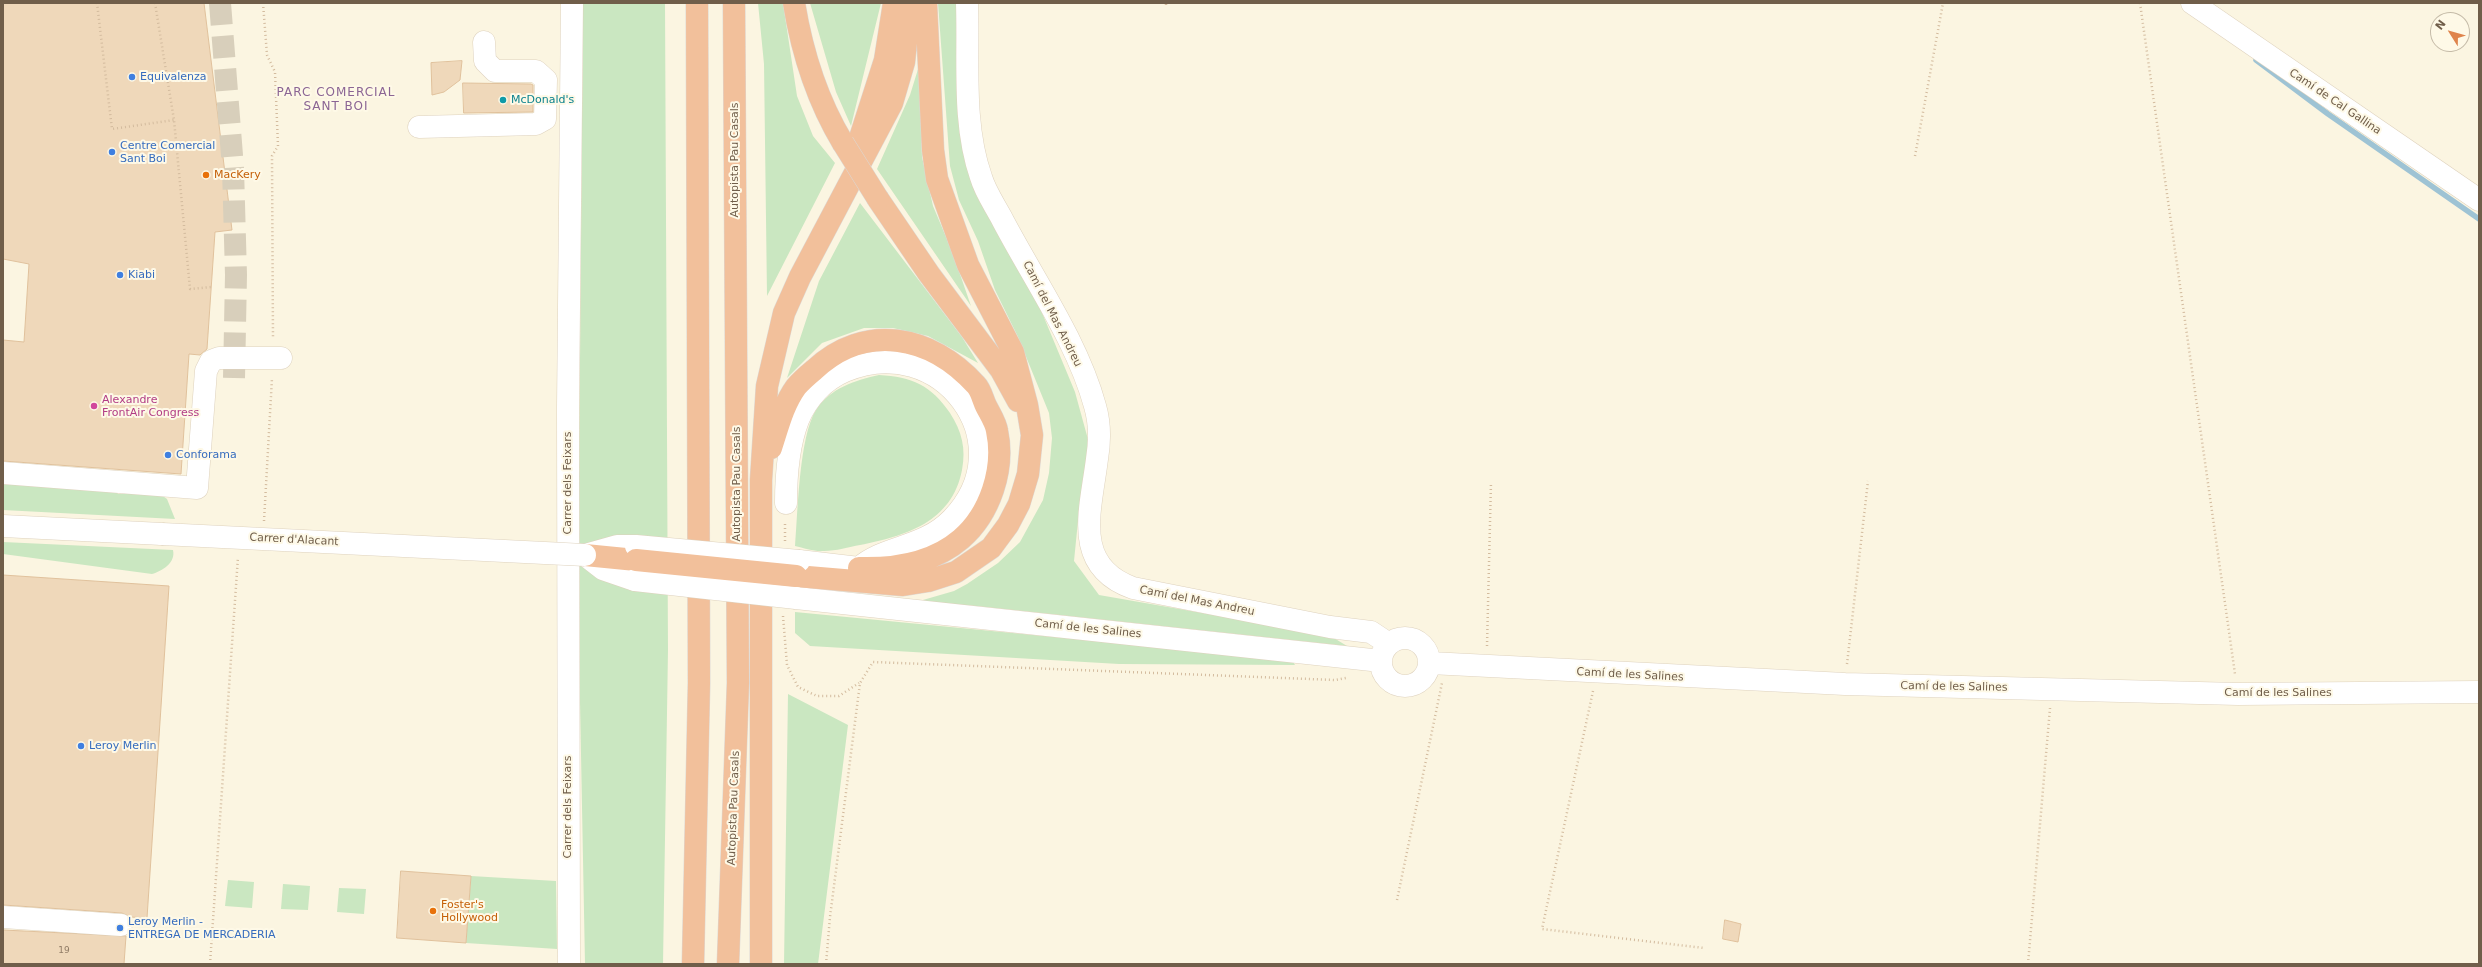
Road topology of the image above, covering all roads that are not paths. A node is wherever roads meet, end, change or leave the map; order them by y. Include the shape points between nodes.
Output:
1 (572, 3) edge
2 (694, 3) edge
3 (697, 3) edge
4 (734, 3) edge
5 (794, 3) edge
6 (894, 3) edge
7 (910, 3) edge
8 (926, 3) edge
9 (968, 3) edge
10 (2192, 3) edge
11 (697, 36) junction
12 (484, 42) dead end
13 (572, 68) junction
14 (536, 71) junction
15 (419, 127) dead end
16 (844, 194) junction
17 (2479, 200) edge
18 (277, 358) road end
19 (1032, 435) junction
20 (3, 473) edge
21 (761, 480) junction
22 (786, 503) road end
23 (3, 526) edge
24 (585, 555) joint
25 (635, 562) junction
26 (798, 568) junction
27 (859, 568) junction
28 (1385, 652) junction
29 (1438, 664) junction
30 (2479, 692) edge
31 (3, 917) edge
32 (122, 925) dead end
33 (570, 964) edge
34 (693, 964) edge
35 (728, 964) edge
36 (761, 964) edge

1 - 13 street, Carrer dels Feixars
2 - 11 highway
3 - 11 highway
4 - 35 highway, Autopista Pau Casals via 738,683
5 - 19 highway, bridge via 798,29 813,80 832,124 878,200 929,274 1001,370
6 - 16 highway via 878,86
7 - 16 highway via 904,62 892,103
8 - 19 highway via 932,142 937,179 968,265 1013,352
9 - 28 street, Camí del Mas Andreu via 972,142 981,178 1076,357 1095,406 1100,439 1088,539 1096,561 1109,576 1121,584 1239,610 1372,632
10 - 17 street, Camí de Cal Gallina
11 - 34 highway via 699,683
12 - 14 street via 485,61 495,71
13 - 14 street
13 - 33 street, Carrer dels Feixars via 568,407
14 - 15 street via 546,80 546,119 536,124
16 - 21 highway via 818,239 784,313 767,386
18 - 20 street via 219,358 211,361 206,371 197,488
19 - 26 highway via 1028,474 1019,504 1008,525 991,548 956,572 928,581 903,584
21 - 27 highway via 782,411 797,386 829,356 866,340 913,343 945,356 977,386 997,430 997,476 990,498 966,534 944,550 918,562 881,568
21 - 36 highway
22 - 27 street via 790,448 799,419 811,396 831,377 852,368 878,362 906,364 928,372 962,398 973,417 980,442 974,486 962,506 952,519 934,534 910,546 869,559
23 - 24 street, Carrer d'Alacant, bridge
24 - 25 highway
25 - 26 highway, bridge
25 - 28 street, Camí de les Salines, bridge via 790,606 1359,658
26 - 27 street
28 - 29 street via 1396,639 1412,638 1425,648
28 - 29 street via 1386,677 1396,684 1408,686 1424,678
29 - 30 street, Camí de les Salines via 1845,684 2052,690 2238,694
31 - 32 street

